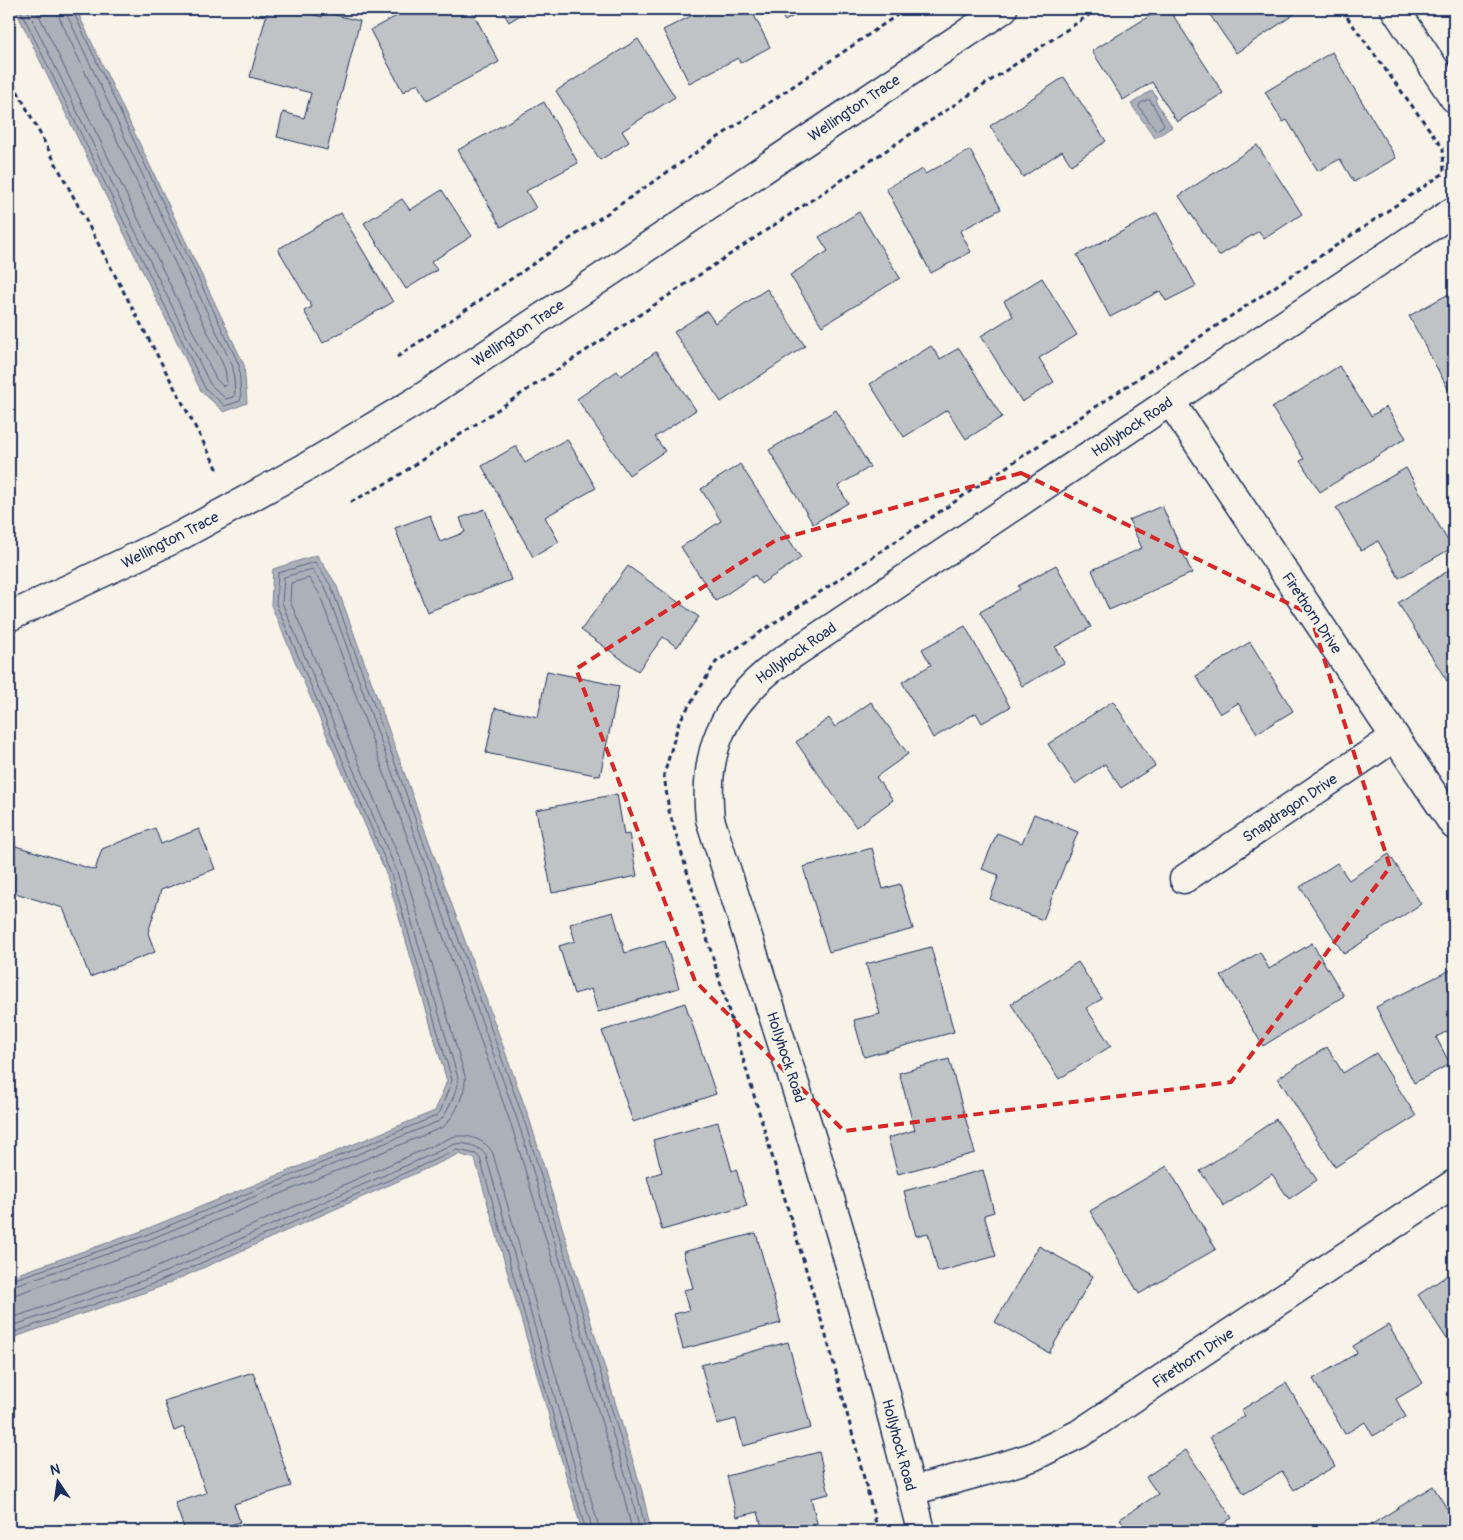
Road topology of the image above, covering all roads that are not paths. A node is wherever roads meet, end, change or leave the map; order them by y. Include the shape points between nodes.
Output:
1 (1003, 9) edge
2 (1394, 9) edge
3 (1454, 98) edge
4 (1454, 211) edge
5 (1170, 401) junction
6 (9, 617) edge
7 (1395, 737) junction
8 (1454, 825) edge
9 (1184, 878) dead end
10 (1454, 1184) edge
11 (911, 1491) junction
12 (921, 1531) edge

1 - 6 street, Wellington Trace via 423,397 308,466 180,536
2 - 3 street
4 - 5 street, Hollyhock Road
5 - 7 street, Firethorn Drive
5 - 11 street, Hollyhock Road via 755,681 725,721 709,769 710,819 809,1127
7 - 8 street, Firethorn Drive
7 - 9 street, Snapdragon Drive
10 - 11 street, Firethorn Drive via 1080,1434 1024,1460
11 - 12 street, Hollyhock Road

